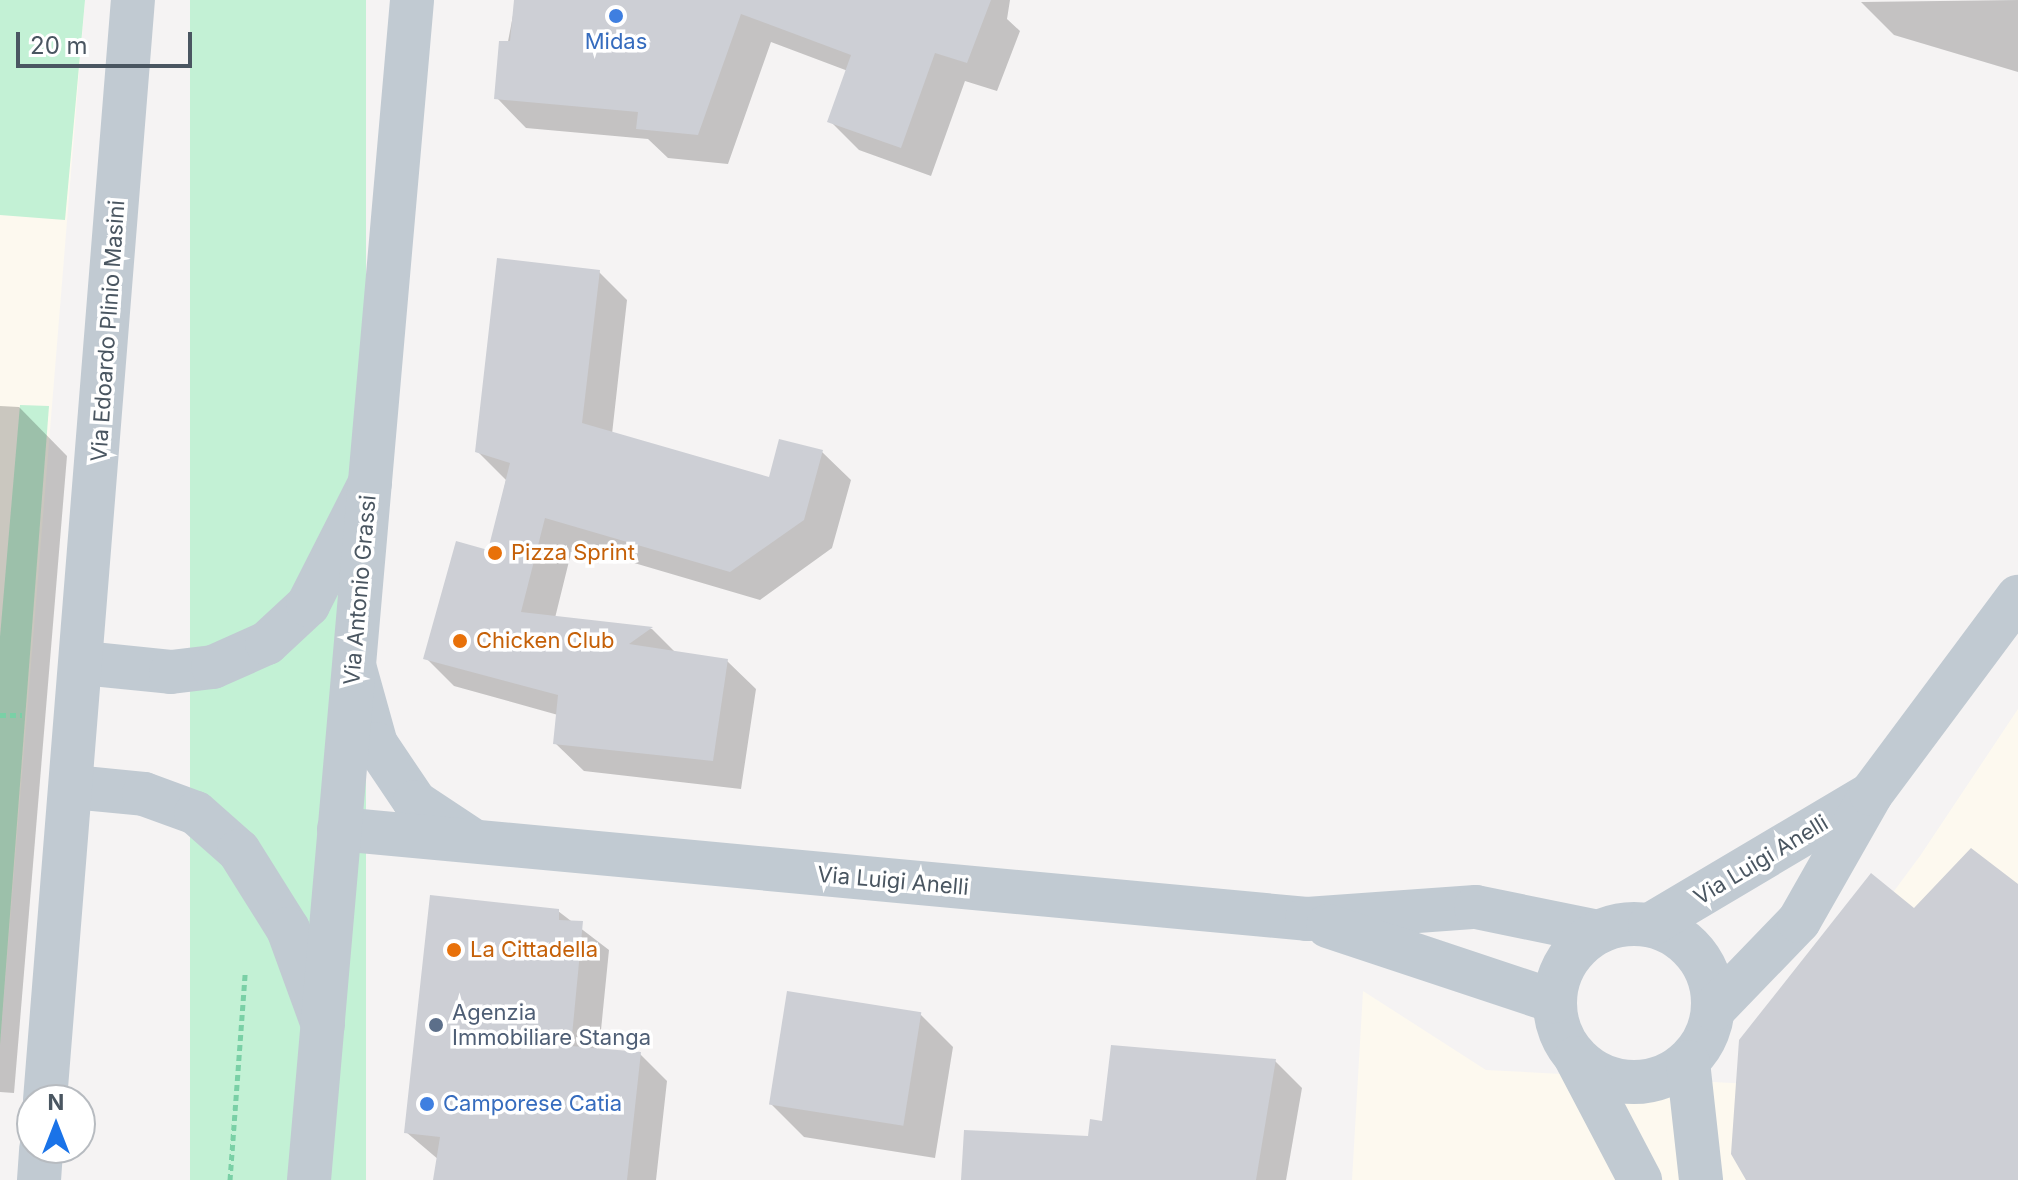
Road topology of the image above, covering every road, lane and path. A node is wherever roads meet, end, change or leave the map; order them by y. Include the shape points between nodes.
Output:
1 (133, 0) edge
2 (412, 0) edge
3 (370, 483) junction
4 (2018, 597) edge
5 (353, 662) junction
6 (83, 663) junction
7 (0, 715) edge
8 (24, 715) dead end
9 (73, 787) junction
10 (1871, 794) junction
11 (339, 829) junction
12 (479, 845) junction
13 (1307, 919) junction
14 (1650, 925) junction
15 (1598, 932) junction
16 (245, 968) dead end
17 (1554, 1001) junction
18 (1714, 1009) junction
19 (323, 1025) junction
20 (1576, 1058) junction
21 (1688, 1062) junction
22 (46, 1084) edge
23 (230, 1180) edge
24 (309, 1180) edge
25 (1640, 1180) edge
26 (1701, 1180) edge

1 - 6 street, Via Edoardo Plinio Masini
2 - 3 street, Via Antonio Grassi
3 - 5 street, Via Antonio Grassi
3 - 6 street via 308,605 267,643 213,667 171,672
4 - 10 street, Via Luigi Anelli
5 - 11 street, Via Antonio Grassi
5 - 12 street, Via Luigi Anelli via 376,744 415,802
6 - 9 street, Via Edoardo Plinio Masini
7 - 8 path
9 - 19 street via 144,794 196,813 239,851 288,929
9 - 22 street, Via Edoardo Plinio Masini
10 - 14 street, Via Luigi Anelli
10 - 18 street, Via Luigi Anelli via 1799,921
11 - 12 street, Via Luigi Anelli
11 - 19 street, Via Antonio Grassi
12 - 13 street, Via Luigi Anelli
13 - 15 street, Via Luigi Anelli via 1476,907
13 - 17 street, Via Luigi Anelli
14 - 15 street
14 - 18 street via 1696,953
15 - 17 street via 1561,971
16 - 23 path
17 - 20 street via 1559,1032
18 - 21 street
19 - 24 street, Via Antonio Grassi
20 - 21 street via 1603,1076 1633,1082 1663,1077
20 - 25 street
21 - 26 street

